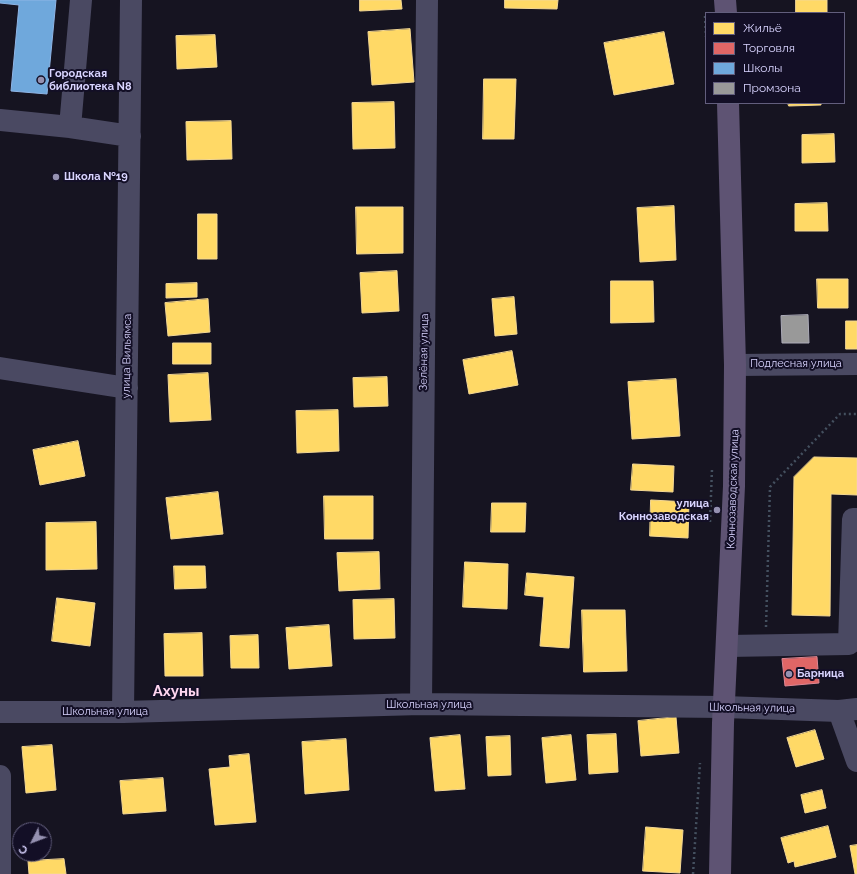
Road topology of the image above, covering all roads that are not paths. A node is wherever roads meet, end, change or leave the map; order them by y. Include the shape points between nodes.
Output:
1 (81, 0) edge
2 (131, 0) edge
3 (427, 0) edge
4 (725, 0) edge
5 (726, 12) edge
6 (728, 104) edge
7 (0, 120) edge
8 (70, 127) junction
9 (130, 136) junction
10 (735, 364) junction
11 (857, 364) edge
12 (0, 368) edge
13 (127, 388) junction
14 (857, 519) edge
15 (727, 646) junction
16 (421, 704) junction
17 (724, 707) junction
18 (848, 710) edge
19 (0, 712) edge
20 (123, 712) junction
21 (857, 761) edge
22 (0, 776) edge
23 (0, 874) edge
24 (720, 874) edge

1 - 8 street
2 - 9 street, улица Вильямса
3 - 16 street, Зелёная улица
4 - 5 main road
6 - 10 main road, Коннозаводская улица
7 - 8 street
8 - 9 street
9 - 13 street, улица Вильямса
10 - 11 street, Подлесная улица
10 - 15 main road, Коннозаводская улица via 734,486
12 - 13 street
13 - 20 street, улица Вильямса
14 - 15 street via 853,519 849,644
15 - 17 main road, Коннозаводская улица
16 - 17 street, Школьная улица
16 - 20 street, Школьная улица
17 - 18 street, Школьная улица
17 - 24 main road, Коннозаводская улица
18 - 21 street
19 - 20 street, Школьная улица
22 - 23 street

